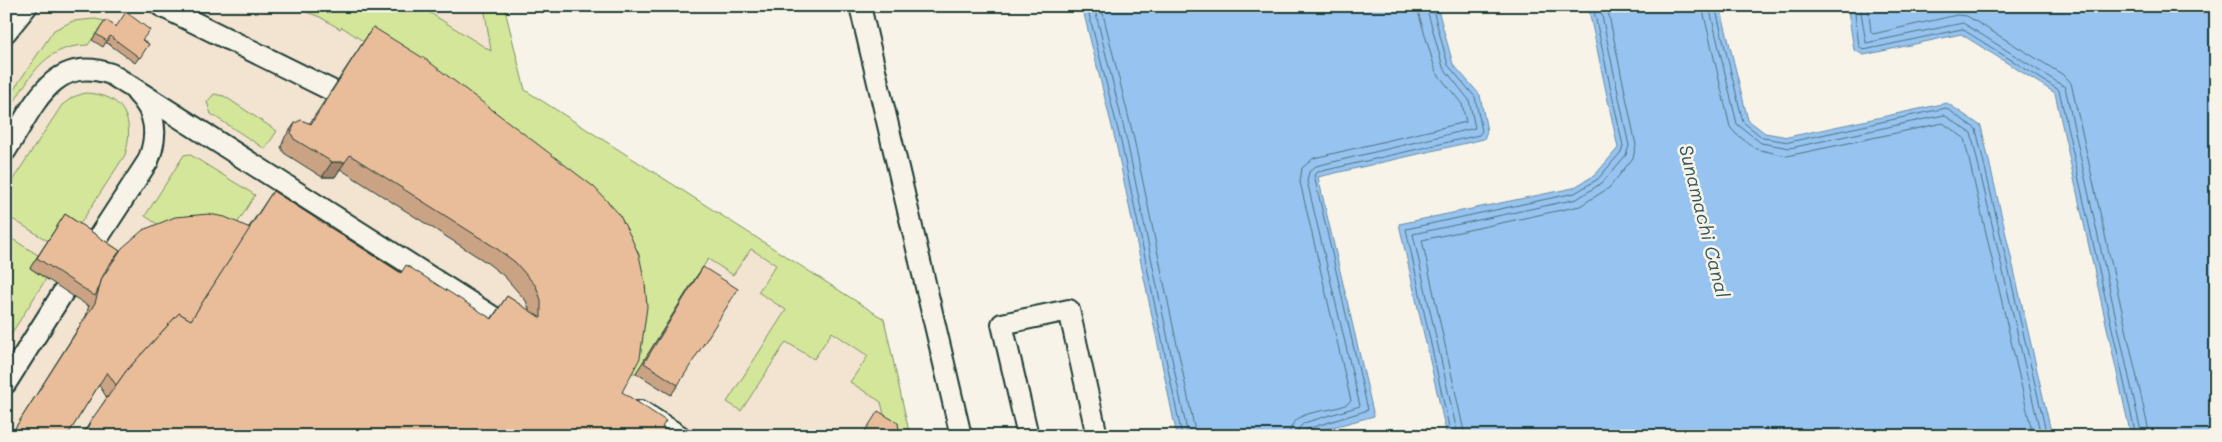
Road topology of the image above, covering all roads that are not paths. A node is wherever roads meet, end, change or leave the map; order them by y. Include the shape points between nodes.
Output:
1 (27, 6) edge
2 (161, 6) edge
3 (860, 6) edge
4 (6, 32) edge
5 (126, 83) junction
6 (331, 90) edge
7 (6, 150) edge
8 (92, 247) edge
9 (64, 291) edge
10 (493, 317) edge
11 (6, 383) edge
12 (626, 402) edge
13 (680, 436) edge
14 (960, 436) edge
15 (1028, 436) edge
16 (1097, 436) edge

1 - 4 lane
2 - 6 lane
3 - 14 lane
5 - 7 lane via 97,69 70,71 58,76 47,86
5 - 8 lane via 150,111 156,129 154,146 148,161
5 - 10 lane
9 - 11 lane
12 - 13 lane
15 - 16 lane via 1002,324 1069,310

